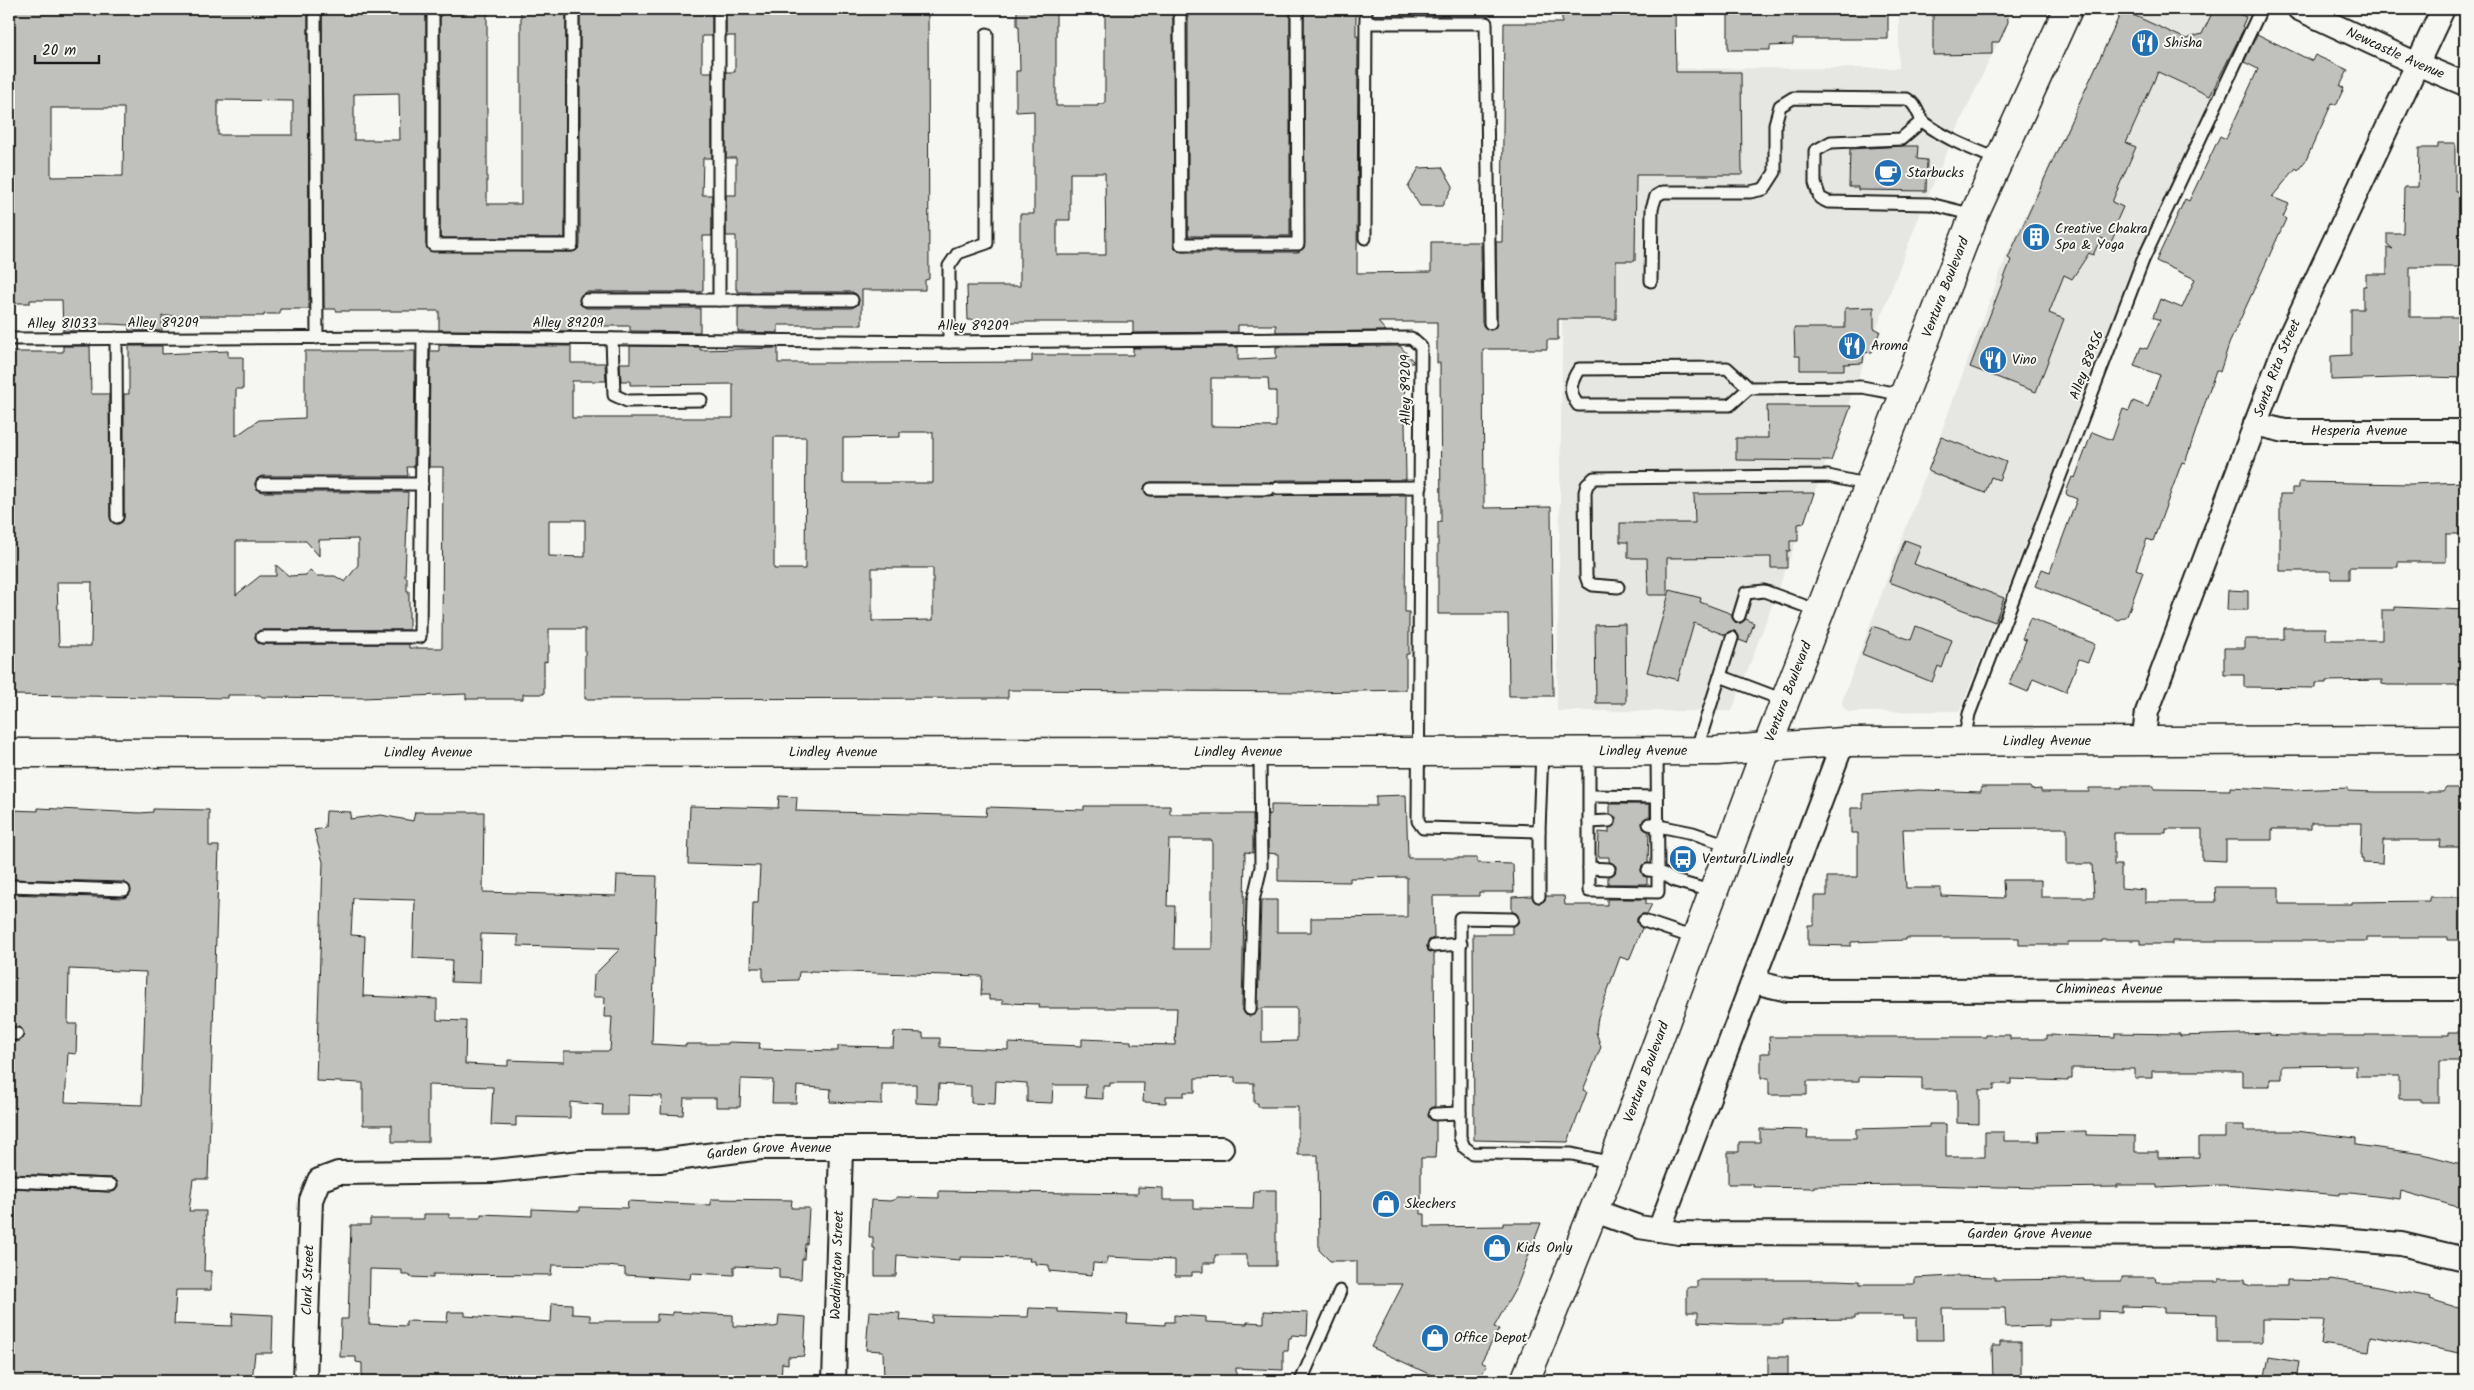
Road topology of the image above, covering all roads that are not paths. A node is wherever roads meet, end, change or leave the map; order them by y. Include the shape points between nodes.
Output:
1 (315, 9) edge
2 (433, 9) edge
3 (574, 9) edge
4 (719, 9) edge
5 (1180, 9) edge
6 (1298, 9) edge
7 (1366, 9) edge
8 (2068, 9) edge
9 (2261, 9) edge
10 (2299, 9) edge
11 (2443, 9) edge
12 (1366, 23) junction
13 (987, 34) dead end
14 (2417, 64) junction
15 (2465, 84) edge
16 (1922, 121) junction
17 (1999, 160) junction
18 (1974, 215) junction
19 (1366, 238) dead end
20 (1651, 281) dead end
21 (586, 300) dead end
22 (719, 300) junction
23 (852, 300) dead end
24 (1490, 323) dead end
25 (423, 337) junction
26 (317, 338) junction
27 (9, 339) edge
28 (612, 339) junction
29 (949, 342) junction
30 (116, 344) junction
31 (1749, 388) junction
32 (1904, 395) junction
33 (701, 400) dead end
34 (2255, 424) junction
35 (2465, 430) edge
36 (262, 484) dead end
37 (422, 484) junction
38 (1870, 485) junction
39 (1421, 487) junction
40 (1151, 489) dead end
41 (117, 517) dead end
42 (1618, 587) dead end
43 (1822, 612) junction
44 (1739, 616) dead end
45 (262, 637) dead end
46 (1732, 638) dead end
47 (1720, 676) junction
48 (1786, 702) junction
49 (2465, 740) edge
50 (1843, 742) junction
51 (1964, 742) junction
52 (2144, 742) junction
53 (1768, 747) junction
54 (1589, 750) junction
55 (1657, 750) junction
56 (1696, 750) junction
57 (1542, 751) junction
58 (1260, 752) junction
59 (1418, 752) junction
60 (9, 753) edge
61 (1590, 796) junction
62 (1658, 797) junction
63 (1589, 822) junction
64 (1609, 822) dead end
65 (1654, 824) junction
66 (1539, 830) junction
67 (1731, 846) junction
68 (1589, 868) junction
69 (1609, 869) dead end
70 (1653, 870) junction
71 (9, 886) edge
72 (124, 890) dead end
73 (1714, 892) junction
74 (1539, 896) dead end
75 (1512, 919) dead end
76 (1644, 921) dead end
77 (1697, 939) junction
78 (1461, 944) junction
79 (1434, 946) dead end
80 (1754, 982) junction
81 (2465, 989) edge
82 (1250, 1009) dead end
83 (1460, 1113) junction
84 (1435, 1114) dead end
85 (1222, 1148) dead end
86 (841, 1149) junction
87 (1613, 1163) junction
88 (319, 1180) joint
89 (9, 1181) edge
90 (111, 1185) dead end
91 (1595, 1211) junction
92 (1659, 1230) junction
93 (2465, 1259) edge
94 (1340, 1291) dead end
95 (305, 1381) edge
96 (834, 1381) edge
97 (1301, 1381) edge
98 (1526, 1381) edge

1 - 26 lane
2 - 3 lane via 433,245 572,245
4 - 22 lane
5 - 6 lane via 1181,244 1298,244
7 - 12 lane
8 - 17 main road, Ventura Boulevard
9 - 51 lane, Alley 88956 via 2144,260 1969,714
10 - 14 street, Newcastle Avenue
11 - 14 street, Santa Rita Street
12 - 19 lane
12 - 24 lane via 1486,23
13 - 29 lane via 987,243 958,253 950,266
14 - 15 street, Newcastle Avenue
14 - 34 street, Santa Rita Street via 2284,348
16 - 17 lane via 1940,134
16 - 18 lane via 1901,139 1831,142 1815,152 1815,183 1820,198 1828,202 1930,204
16 - 20 lane via 1915,104 1907,99 1794,98 1780,106 1775,124 1775,172 1764,188 1750,192 1664,192 1656,196 1652,208
17 - 18 main road, Ventura Boulevard
18 - 32 main road, Ventura Boulevard
21 - 22 lane
22 - 23 lane
25 - 26 lane, Alley 89209
25 - 28 lane, Alley 89209
25 - 37 lane
26 - 30 lane, Alley 89209
27 - 30 lane, Alley 81033
28 - 29 lane, Alley 89209
28 - 33 lane via 614,395 627,401
29 - 39 lane, Alley 89209 via 1411,338 1421,348
30 - 41 lane
31 - 31 lane via 1727,368 1579,369 1571,381 1571,395 1578,405 1730,405
31 - 32 lane via 1862,387
32 - 38 main road, Ventura Boulevard
34 - 35 street, Hesperia Avenue via 2285,431
34 - 52 street, Santa Rita Street via 2147,712
36 - 37 lane
37 - 45 lane via 420,637
38 - 42 lane via 1828,476 1594,478 1587,485 1586,492 1586,576 1593,585
38 - 43 main road, Ventura Boulevard
39 - 40 lane
39 - 59 lane, Alley 89209
43 - 44 lane via 1764,591 1746,593
43 - 48 main road, Ventura Boulevard
46 - 47 lane
47 - 48 lane
47 - 56 lane
48 - 53 main road, Ventura Boulevard
49 - 52 main road, Lindley Avenue
50 - 51 main road, Lindley Avenue
50 - 53 main road, Lindley Avenue
50 - 80 street
51 - 52 main road, Lindley Avenue
53 - 56 main road, Lindley Avenue
53 - 67 main road, Ventura Boulevard
54 - 55 main road, Lindley Avenue
54 - 57 main road, Lindley Avenue
54 - 61 lane
55 - 56 main road, Lindley Avenue
55 - 62 lane
57 - 59 main road, Lindley Avenue
57 - 66 lane
58 - 59 main road, Lindley Avenue
58 - 60 main road, Lindley Avenue
58 - 82 lane via 1261,867 1253,901
59 - 66 lane, Alley 89209 via 1418,821 1423,828
61 - 62 lane
61 - 63 lane
62 - 65 lane
63 - 64 lane
63 - 68 lane
65 - 67 lane
65 - 70 lane
66 - 74 lane
67 - 73 main road, Ventura Boulevard
68 - 69 lane
68 - 70 lane via 1589,891 1658,892
70 - 73 lane via 1675,881
71 - 72 lane
73 - 77 main road, Ventura Boulevard
75 - 78 lane via 1460,918
76 - 77 lane
77 - 87 main road, Ventura Boulevard
78 - 79 lane
78 - 83 lane
80 - 81 street, Chimineas Avenue via 1788,990
80 - 92 street
83 - 84 lane
83 - 87 lane via 1460,1137 1464,1147 1472,1153 1572,1154
85 - 86 street, Garden Grove Avenue
86 - 88 street, Garden Grove Avenue via 762,1148 660,1161 582,1162 494,1171 338,1173
86 - 96 street, Weddington Street
87 - 91 main road, Ventura Boulevard
88 - 95 street, Clark Street via 311,1200
89 - 90 lane
91 - 92 street, Garden Grove Avenue via 1638,1227
91 - 98 main road, Ventura Boulevard
92 - 93 street, Garden Grove Avenue via 1679,1233 2292,1235 2401,1244
94 - 97 lane

